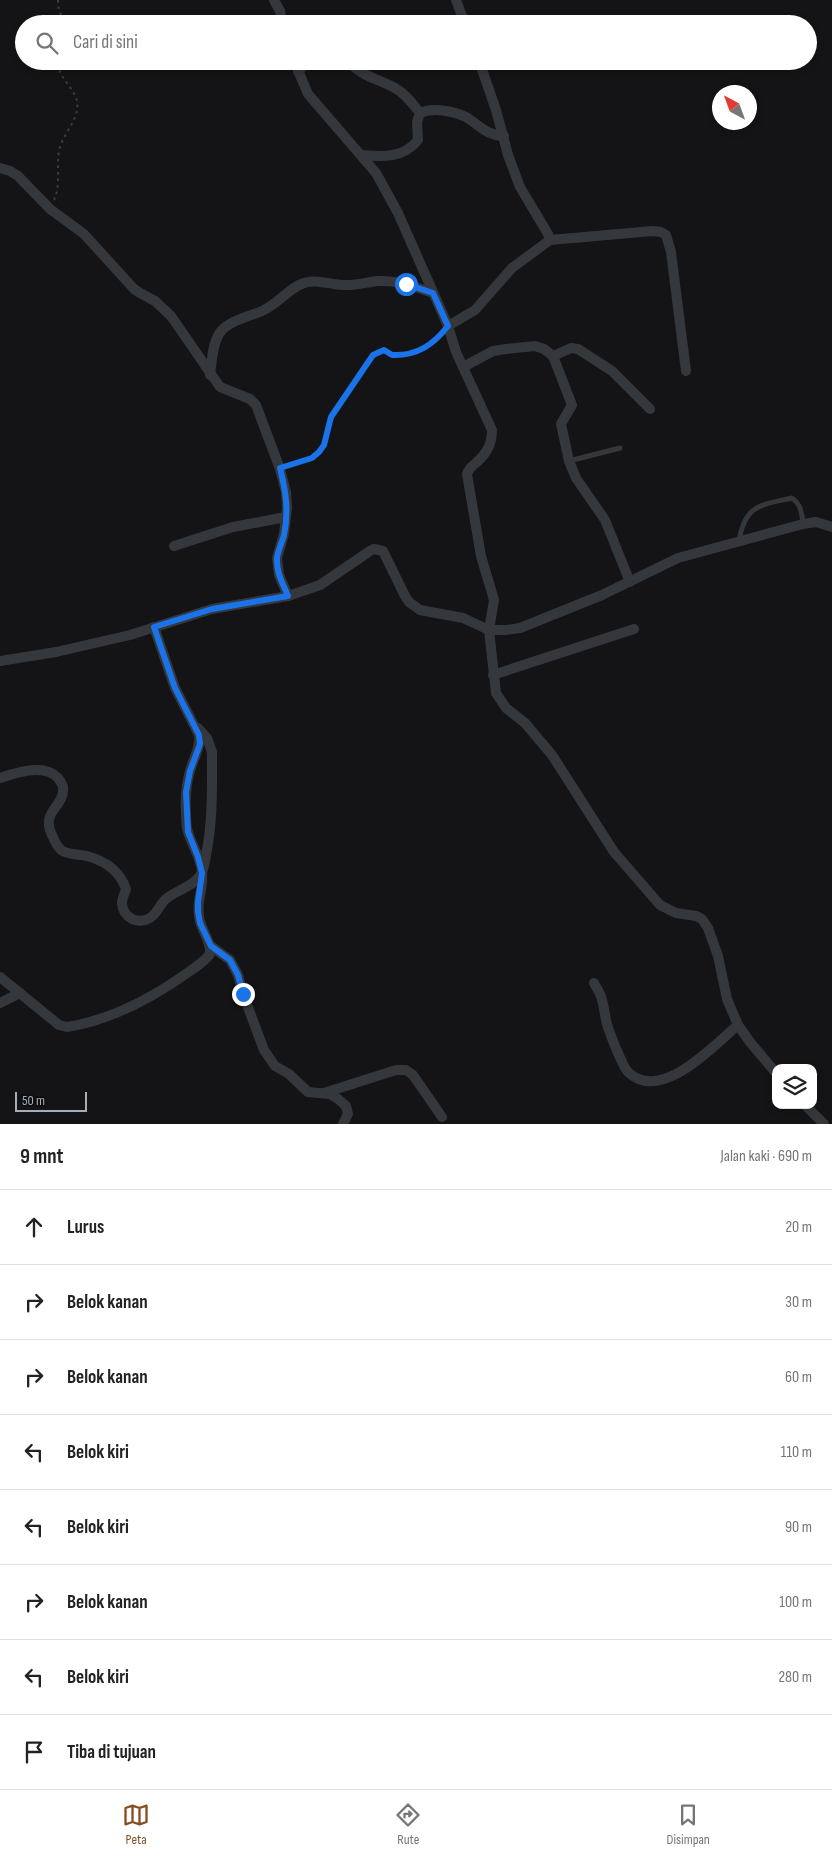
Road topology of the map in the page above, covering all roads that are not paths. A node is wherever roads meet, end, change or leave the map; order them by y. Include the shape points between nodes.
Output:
1 (274, 0) edge
2 (456, 0) edge
3 (281, 15) edge
4 (462, 15) edge
5 (358, 70) edge
6 (482, 70) edge
7 (298, 72) edge
8 (420, 113) junction
9 (504, 136) junction
10 (362, 155) junction
11 (0, 168) edge
12 (550, 240) junction
13 (433, 293) junction
14 (448, 326) junction
15 (553, 356) junction
16 (462, 367) junction
17 (686, 371) dead end
18 (210, 375) junction
19 (650, 409) dead end
20 (620, 448) dead end
21 (568, 461) junction
22 (286, 517) junction
23 (803, 524) junction
24 (832, 527) edge
25 (739, 542) junction
26 (174, 546) dead end
27 (630, 582) junction
28 (288, 596) junction
29 (154, 627) junction
30 (634, 629) dead end
31 (489, 630) junction
32 (0, 661) edge
33 (493, 676) junction
34 (196, 725) junction
35 (0, 778) edge
36 (202, 873) junction
37 (211, 946) junction
38 (0, 977) edge
39 (594, 983) dead end
40 (20, 993) junction
41 (0, 1003) edge
42 (738, 1025) junction
43 (772, 1067) edge
44 (321, 1094) junction
45 (809, 1109) edge
46 (442, 1116) dead end
47 (343, 1124) edge
48 (824, 1124) edge

1 - 3 street
2 - 4 street
5 - 8 street via 364,76 397,89
6 - 9 street
7 - 10 street via 308,94
8 - 9 street via 434,110 455,114 491,134
8 - 10 street via 418,140 406,150 395,156
9 - 12 street via 520,187
10 - 13 street via 398,213
11 - 18 street via 18,176 50,209 84,234 134,288 161,306
12 - 14 street via 512,268 475,310
12 - 17 street via 653,232 666,235
13 - 14 street
13 - 18 street via 393,281 345,286 321,280 310,281 264,310 220,332
14 - 16 street
15 - 16 street via 534,346 506,349 493,351
15 - 19 street via 571,348 578,349 612,371
15 - 21 street via 572,405 561,424
16 - 31 street via 492,430 492,442 468,474 481,556 494,600
18 - 22 street via 220,387 250,399 256,405 280,468 286,492
20 - 21 lane
21 - 27 street via 606,520
22 - 26 street via 233,527
22 - 28 street via 277,558 279,574
23 - 24 street via 816,522
23 - 25 street
23 - 25 lane via 798,502 792,498 766,503 748,515 742,525
25 - 27 street via 678,558
27 - 31 street via 520,628
28 - 29 street via 212,609
28 - 31 street via 320,585 370,551 380,550 387,556 409,602 420,610 463,618
29 - 32 street via 65,650
29 - 34 street via 175,688
30 - 33 street
31 - 33 street
33 - 42 street via 496,693 503,704 552,755 614,852 660,905 676,913 696,916 708,928 727,999
34 - 36 street via 200,744 190,771 186,814 188,832
34 - 36 street via 207,738 212,752 209,840
35 - 36 street via 35,770 46,771 62,783 64,790 48,822 51,834 63,851 112,867 126,889 123,909 134,921 149,919 167,898 192,885
36 - 37 street via 198,912
37 - 40 street via 207,958 167,987 114,1014 67,1028
37 - 44 street via 230,960 264,1050 275,1066 308,1092
38 - 40 street
39 - 42 street via 602,999 608,1029 627,1071 636,1078 661,1081 684,1070
40 - 41 street
42 - 43 street
44 - 46 street via 396,1070 406,1070
44 - 47 street via 330,1094 346,1106 348,1114
45 - 48 street

